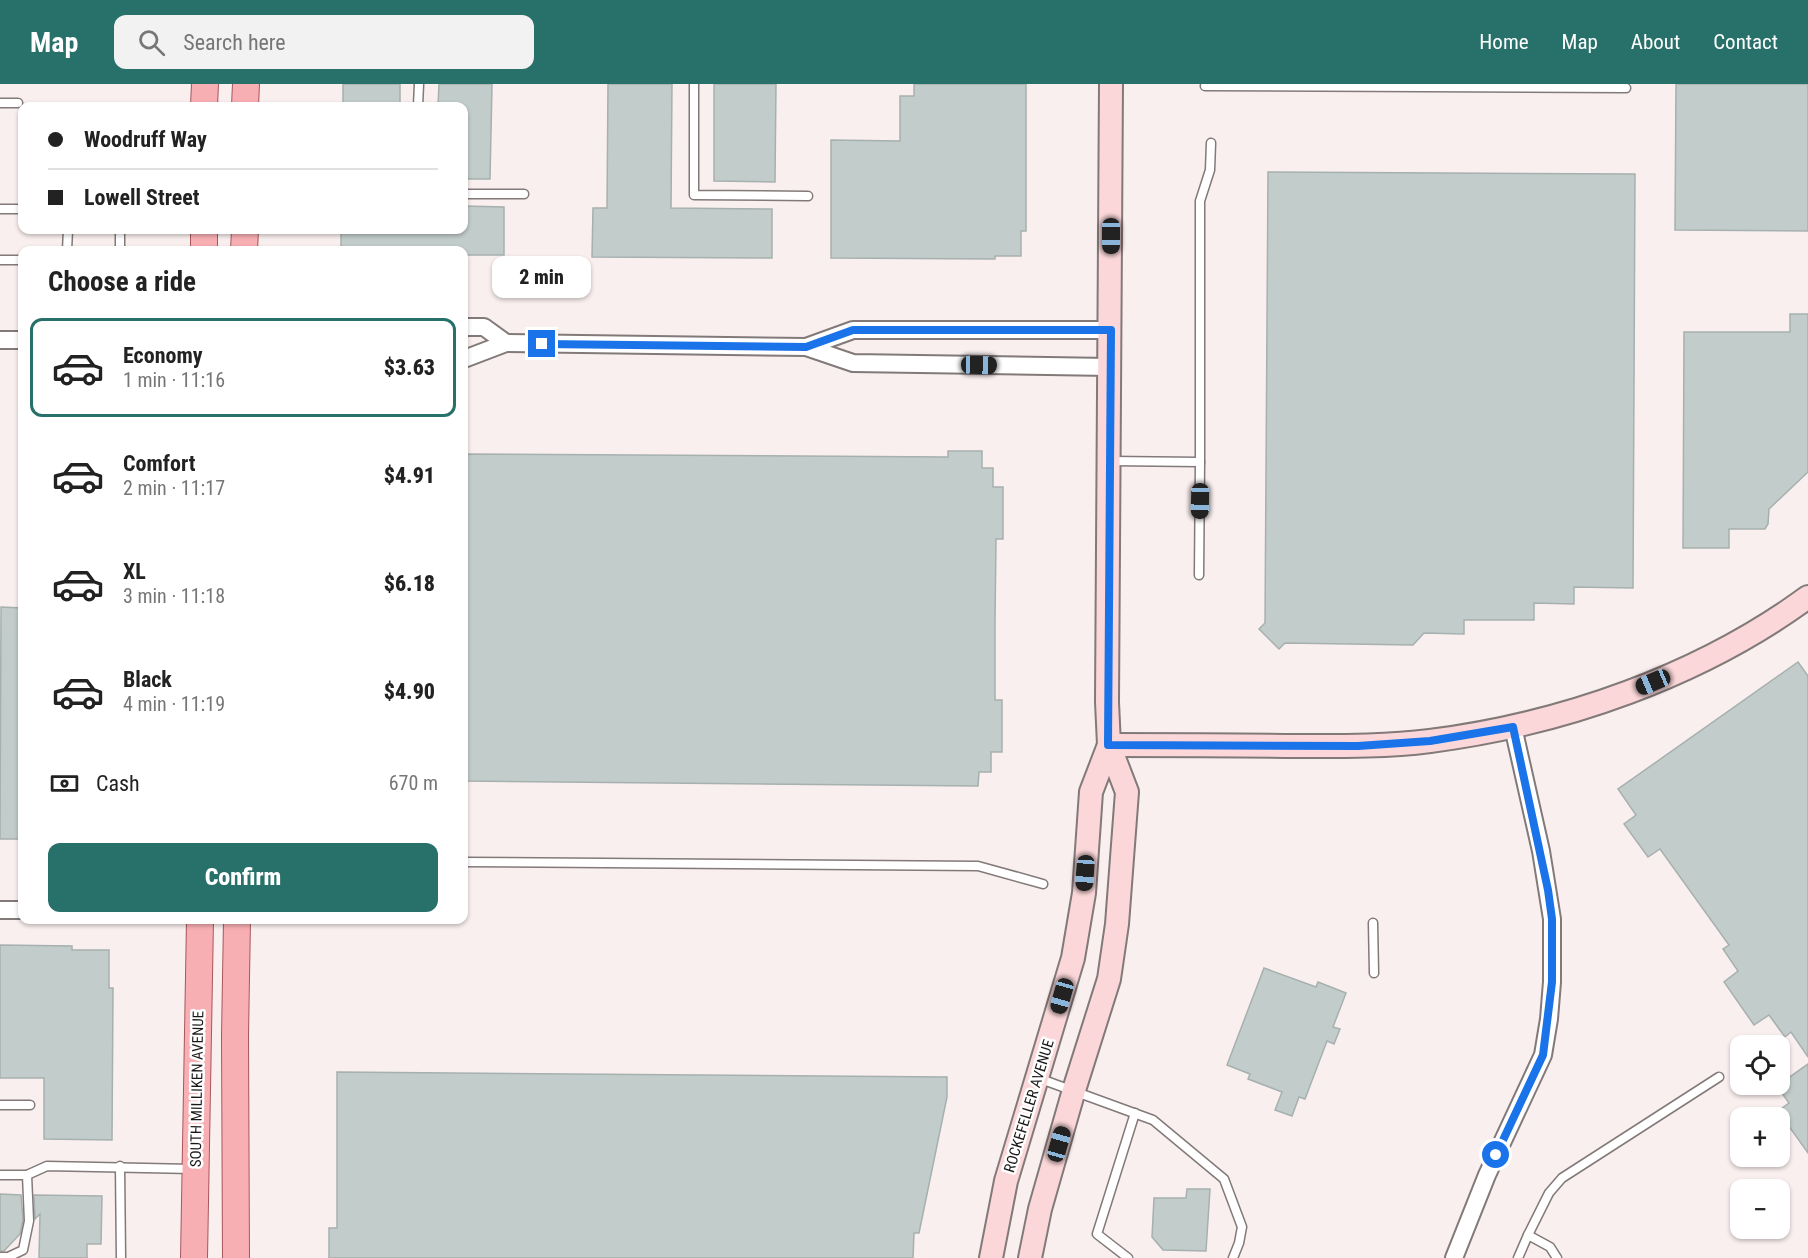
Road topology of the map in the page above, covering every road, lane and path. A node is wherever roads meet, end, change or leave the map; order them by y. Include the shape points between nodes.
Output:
1 (205, 84) edge
2 (246, 84) edge
3 (419, 84) edge
4 (694, 84) edge
5 (1111, 84) edge
6 (1206, 86) dead end
7 (1626, 88) dead end
8 (204, 102) edge
9 (245, 102) edge
10 (418, 102) edge
11 (0, 103) edge
12 (18, 103) dead end
13 (1211, 143) dead end
14 (468, 194) edge
15 (524, 194) dead end
16 (808, 196) dead end
17 (0, 209) edge
18 (18, 209) edge
19 (0, 260) edge
20 (18, 260) edge
21 (468, 327) edge
22 (1111, 330) junction
23 (0, 340) edge
24 (18, 340) edge
25 (506, 343) junction
26 (806, 347) junction
27 (468, 357) edge
28 (1110, 367) junction
29 (1109, 461) junction
30 (1200, 462) junction
31 (1199, 575) dead end
32 (1808, 597) edge
33 (1513, 727) junction
34 (1108, 745) junction
35 (468, 862) edge
36 (1043, 884) dead end
37 (0, 910) edge
38 (18, 910) edge
39 (1372, 923) dead end
40 (200, 924) edge
41 (237, 924) edge
42 (1374, 973) dead end
43 (1719, 1077) dead end
44 (1038, 1078) junction
45 (1074, 1090) junction
46 (0, 1105) edge
47 (30, 1105) dead end
48 (1135, 1113) junction
49 (120, 1166) junction
50 (195, 1169) junction
51 (0, 1174) edge
52 (27, 1175) junction
53 (1528, 1235) junction
54 (0, 1257) edge
55 (121, 1258) edge
56 (194, 1258) edge
57 (236, 1258) edge
58 (991, 1258) edge
59 (1030, 1258) edge
60 (1128, 1258) edge
61 (1233, 1258) edge
62 (1454, 1258) edge
63 (1518, 1258) edge
64 (1557, 1258) edge

1 - 8 main road
2 - 9 main road
3 - 10 lane
4 - 16 lane via 694,195
5 - 22 street, ROCKEFELLER AVENUE
6 - 7 lane
11 - 12 lane
13 - 30 lane via 1210,170 1200,201
14 - 15 lane
17 - 18 lane
19 - 20 lane
21 - 25 street via 484,327
22 - 26 street via 853,330
22 - 28 street, ROCKEFELLER AVENUE
23 - 24 street
25 - 26 street
25 - 27 street
26 - 28 street via 853,363
28 - 29 street, ROCKEFELLER AVENUE
29 - 30 lane
29 - 34 street, ROCKEFELLER AVENUE
30 - 31 lane
32 - 33 street via 1688,667 1624,694
33 - 34 street via 1430,741 1358,746
33 - 62 street via 1552,919 1550,1008 1543,1055 1487,1175
34 - 44 street, ROCKEFELLER AVENUE via 1091,792 1084,893 1072,958
34 - 45 street, ROCKEFELLER AVENUE via 1127,792 1117,924 1108,979
35 - 36 lane via 978,866
37 - 38 street
39 - 42 lane
40 - 50 main road, SOUTH MILLIKEN AVENUE
41 - 57 main road
43 - 53 lane via 1562,1178 1549,1193
44 - 45 lane
44 - 58 street, ROCKEFELLER AVENUE via 1006,1182
45 - 48 lane
45 - 59 street, ROCKEFELLER AVENUE
46 - 47 lane
48 - 60 lane via 1097,1234
48 - 61 lane via 1153,1120 1224,1179 1242,1227
49 - 50 lane
49 - 52 lane via 47,1166
49 - 55 lane
50 - 56 main road, SOUTH MILLIKEN AVENUE
51 - 52 lane
52 - 54 lane via 29,1221 23,1250
53 - 63 lane
53 - 64 lane via 1550,1246

